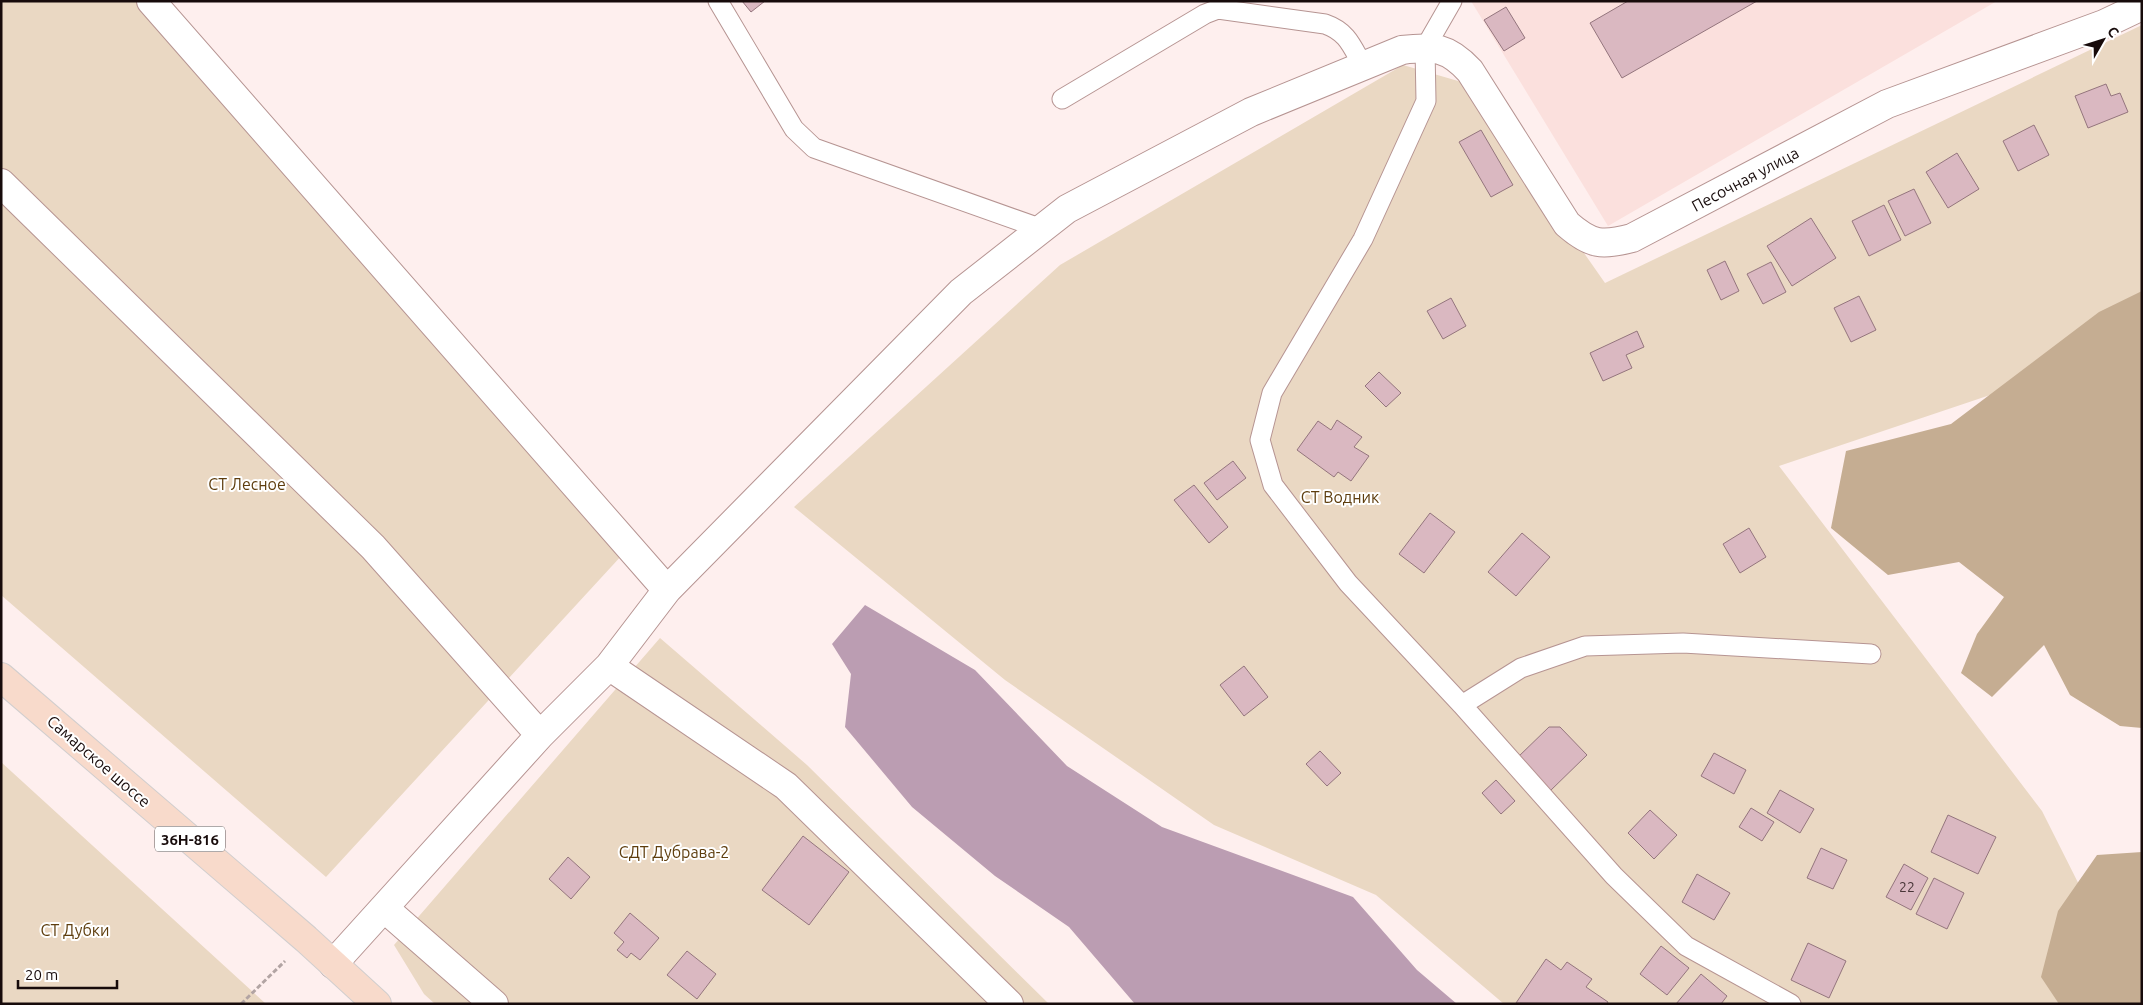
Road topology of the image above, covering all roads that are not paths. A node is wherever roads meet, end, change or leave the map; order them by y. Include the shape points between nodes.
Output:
1 (151, 1) edge
2 (718, 1) edge
3 (1452, 1) edge
4 (2142, 6) edge
5 (1425, 48) junction
6 (1363, 66) junction
7 (1062, 99) dead end
8 (1, 183) edge
9 (1042, 229) junction
10 (666, 590) junction
11 (1871, 654) dead end
12 (609, 666) junction
13 (1, 677) edge
14 (1462, 705) junction
15 (540, 735) junction
16 (384, 908) junction
17 (334, 964) junction
18 (377, 1004) edge
19 (494, 1004) edge
20 (1009, 1004) edge
21 (1791, 1004) edge

1 - 10 street
2 - 9 lane via 794,130 814,148
3 - 5 lane
4 - 5 street, Песочная улица via 2104,24 1887,104 1632,238 1611,244 1596,243 1567,224 1470,71 1458,58 1442,50
5 - 6 street, Песочная улица via 1402,50
5 - 14 lane via 1426,101 1363,239 1272,393 1260,440 1273,486 1348,583
6 - 7 lane via 1339,29 1325,24 1218,9
6 - 9 street, Песочная улица via 1251,112 1067,209
8 - 15 street via 373,547
9 - 10 street, Песочная улица via 961,292
10 - 12 street, Песочная улица
11 - 14 lane via 1683,643 1585,646 1522,668
12 - 15 street, Песочная улица
12 - 20 street via 786,786
13 - 17 main road, Самарское шоссе / 36Н-816
14 - 21 lane via 1614,876 1686,946
15 - 16 street, Песочная улица
16 - 17 street, Песочная улица
16 - 19 street
17 - 18 main road, Самарское шоссе / 36Н-816

